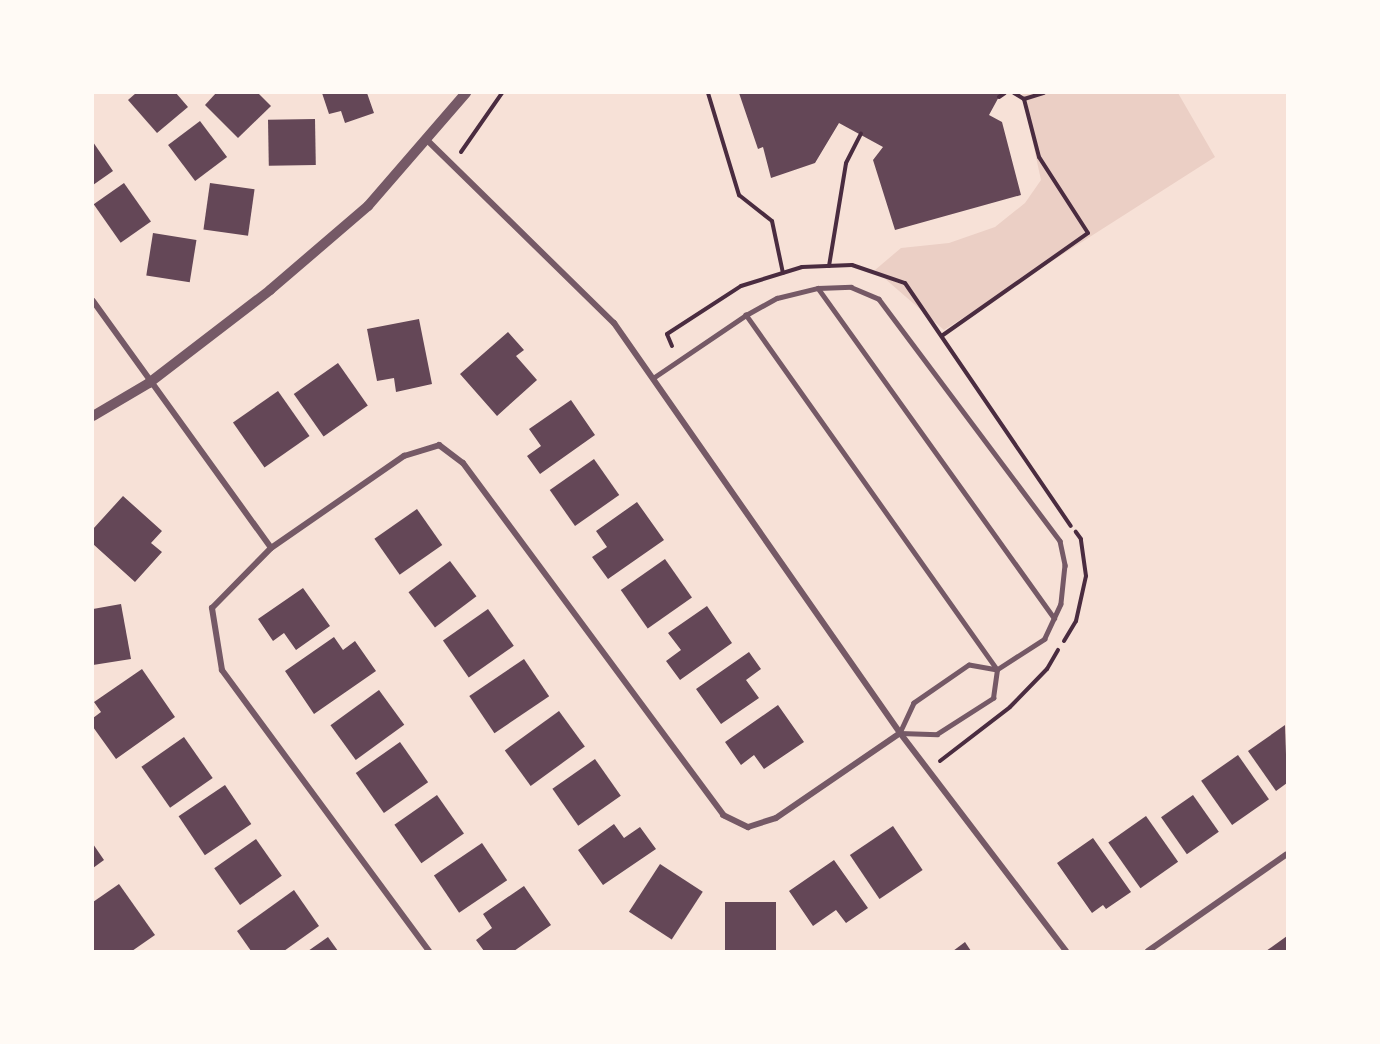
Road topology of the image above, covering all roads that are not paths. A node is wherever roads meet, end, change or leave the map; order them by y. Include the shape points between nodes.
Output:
1 (466, 93) edge
2 (427, 140) junction
3 (818, 288) junction
4 (93, 301) edge
5 (746, 315) junction
6 (652, 378) junction
7 (149, 383) junction
8 (93, 416) edge
9 (271, 548) junction
10 (1054, 618) junction
11 (997, 670) junction
12 (900, 733) junction
13 (1287, 854) edge
14 (429, 951) edge
15 (1066, 951) edge
16 (1148, 951) edge

1 - 2 street
2 - 6 street via 614,323
2 - 7 street via 368,206 270,290
3 - 5 lane via 777,298
3 - 10 lane
3 - 10 lane via 851,287 879,299 1060,541 1065,565 1061,604
4 - 7 street
5 - 6 lane
5 - 11 lane
6 - 12 street
7 - 8 street
7 - 9 street
9 - 12 street via 404,456 439,445 464,463 723,815 748,827 776,818
9 - 14 street via 212,608 222,670
10 - 11 lane via 1045,639
11 - 12 lane via 969,665 914,703
11 - 12 lane via 993,698 937,734
12 - 15 street
13 - 16 street

